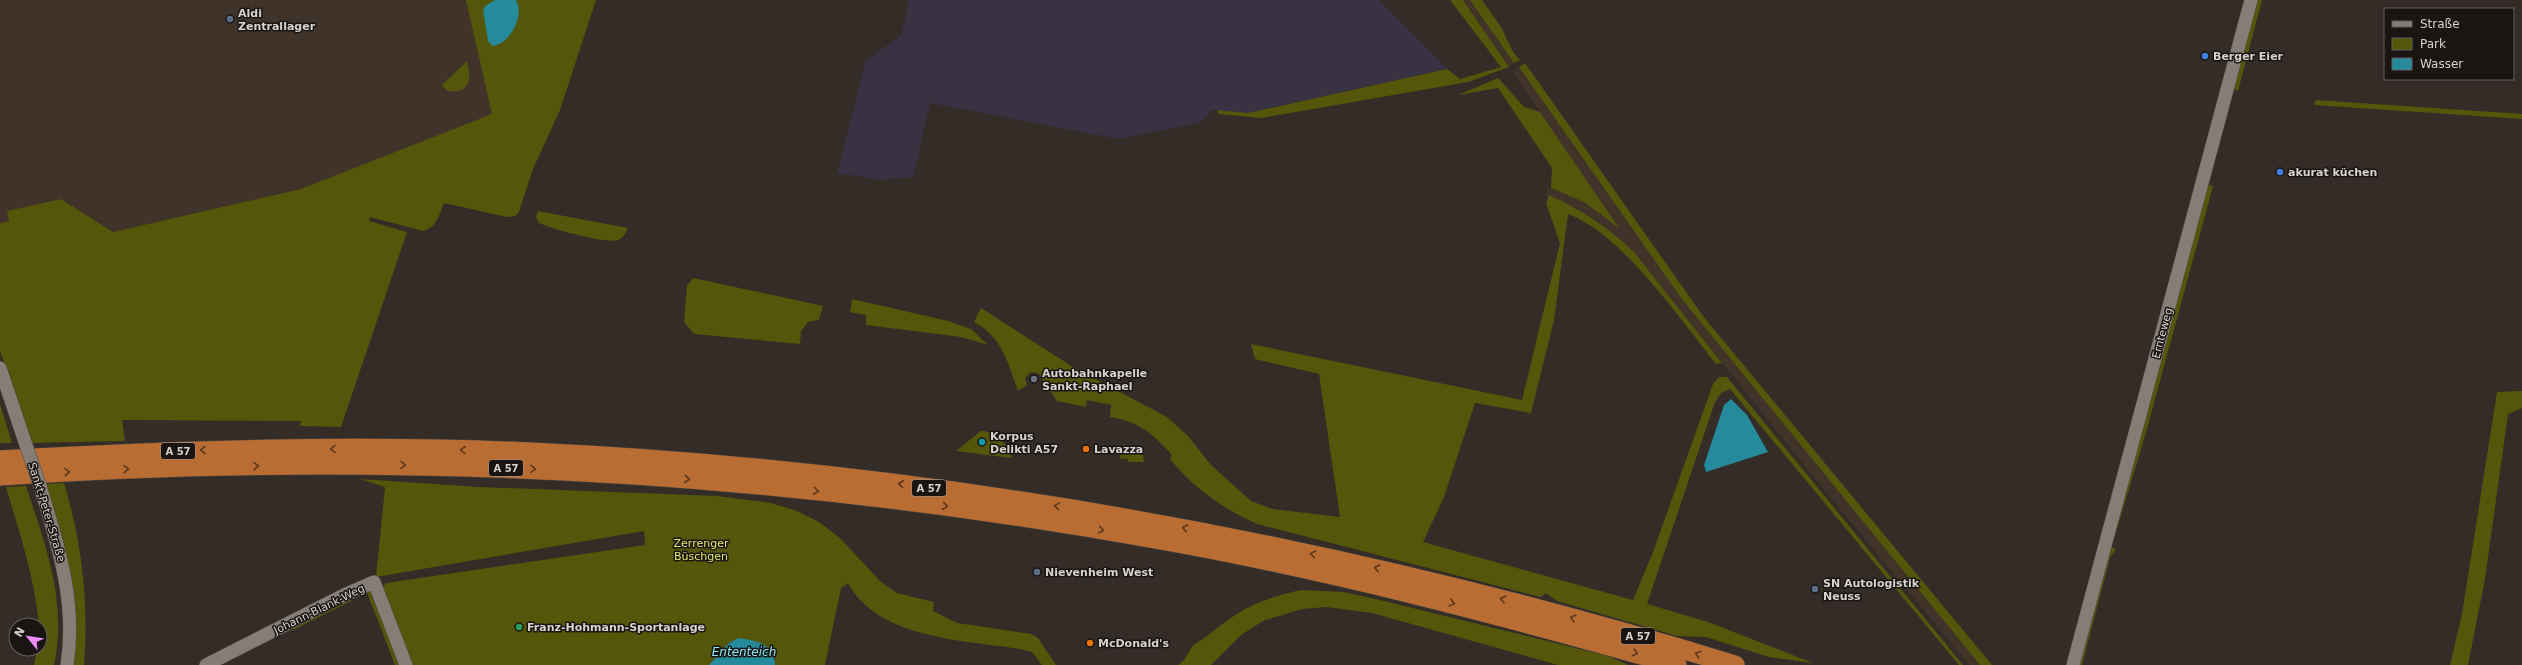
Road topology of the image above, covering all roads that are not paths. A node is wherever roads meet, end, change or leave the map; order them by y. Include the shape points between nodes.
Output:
1 (2251, 0) edge
2 (0, 368) edge
3 (0, 460) edge
4 (0, 476) edge
5 (66, 664) edge
6 (206, 665) edge
7 (406, 665) edge
8 (1677, 665) edge
9 (1735, 665) edge
10 (2073, 665) edge

1 - 10 street, Ernteweg
2 - 5 street, Sankt-Peter-Straße, bridge via 40,486 66,580 70,611
9 -> 3 highway, A 57 via 1541,609 1351,562 1157,522 912,485 700,463 364,448 191,450
4 -> 8 highway, A 57 via 190,466 474,466 648,476 900,500 1154,538 1301,568 1422,595
6 - 7 street, Johann-Blank-Weg via 374,582

